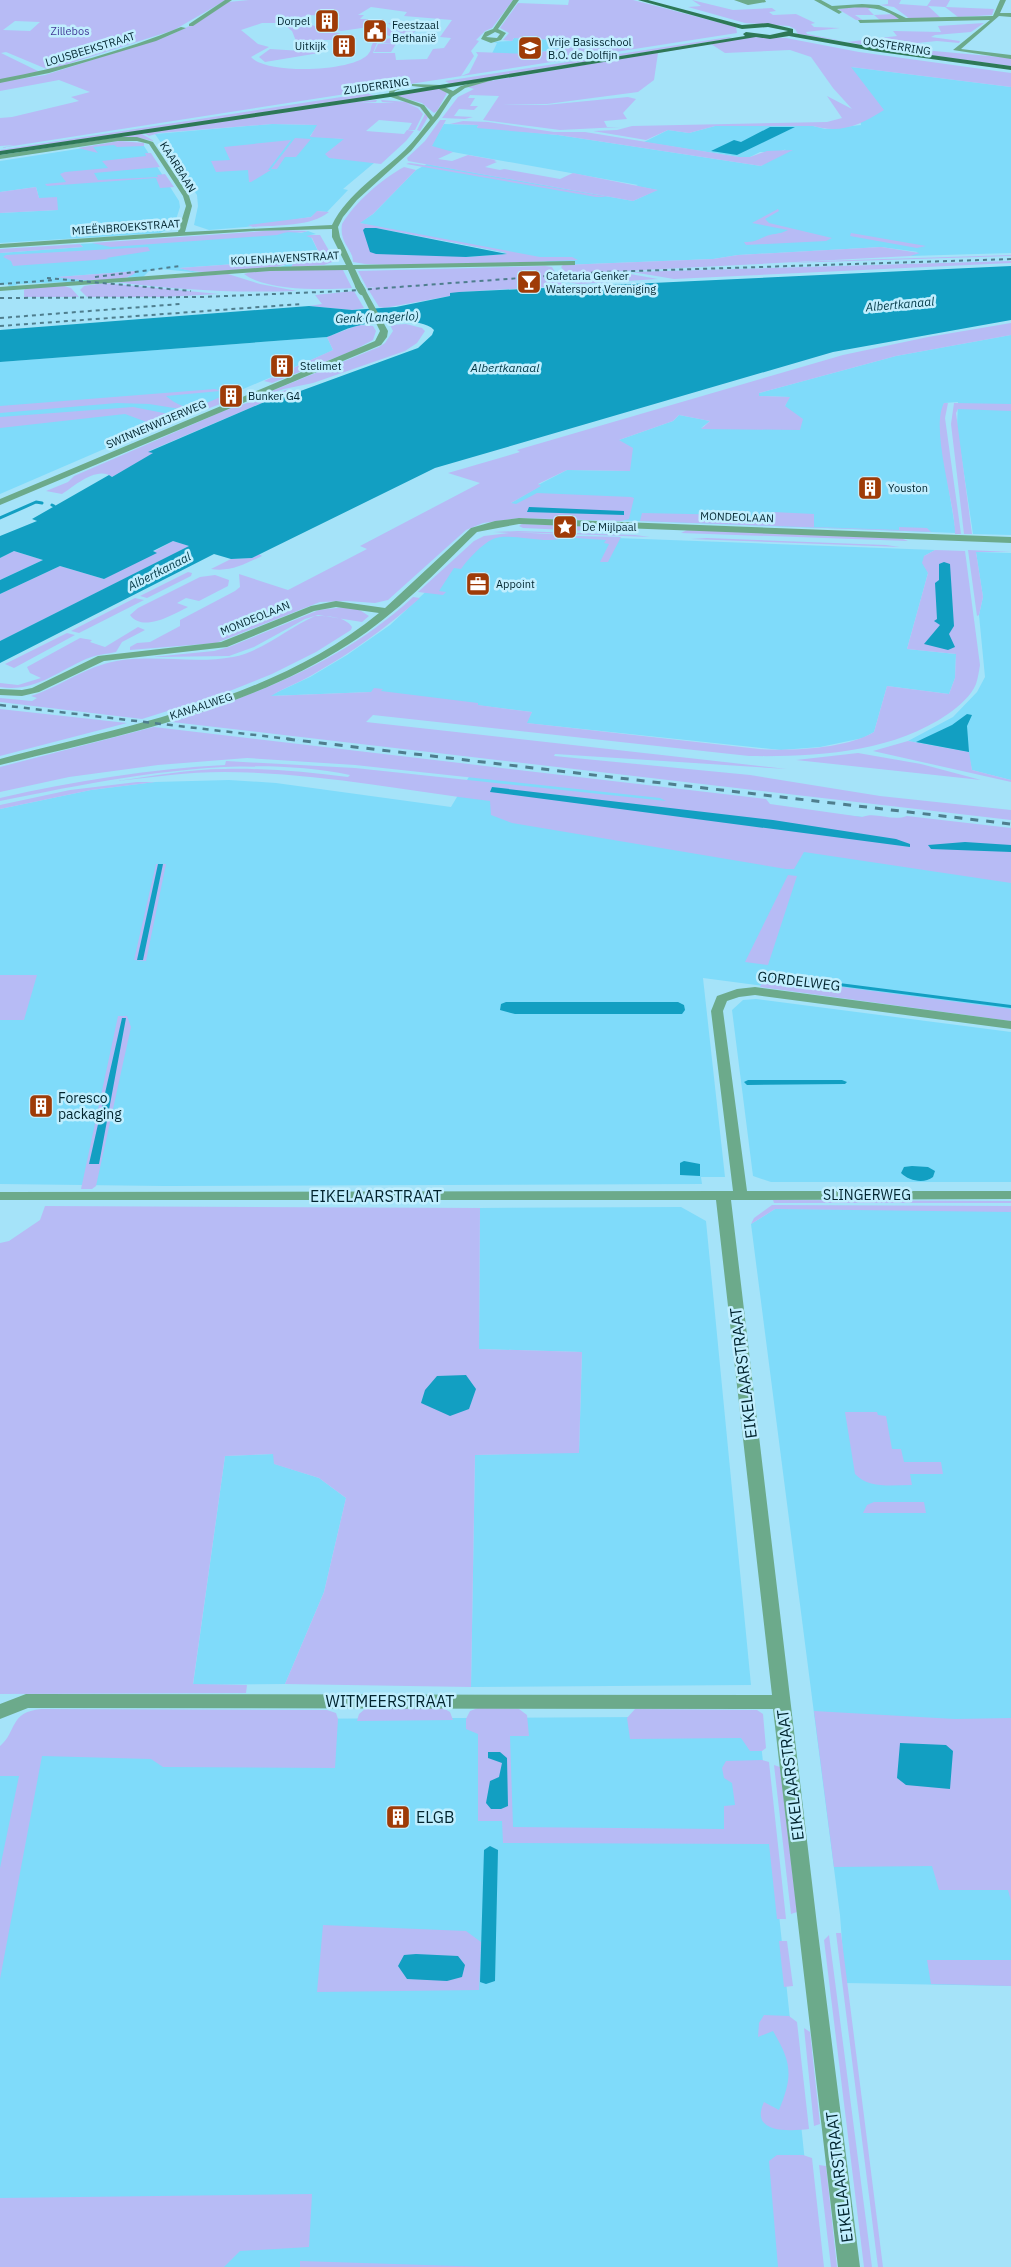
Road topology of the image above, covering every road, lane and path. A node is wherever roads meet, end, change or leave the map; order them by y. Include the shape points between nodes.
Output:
1 (229, 0) edge
2 (516, 0) edge
3 (641, 0) edge
4 (654, 0) edge
5 (736, 0) edge
6 (762, 0) edge
7 (817, 0) edge
8 (1002, 0) edge
9 (831, 8) junction
10 (840, 12) dead end
11 (1011, 15) edge
12 (996, 16) junction
13 (860, 21) dead end
14 (906, 21) junction
15 (877, 22) junction
16 (191, 25) dead end
17 (752, 25) junction
18 (183, 28) dead end
19 (883, 28) dead end
20 (743, 30) junction
21 (789, 34) junction
22 (754, 36) junction
23 (780, 36) junction
24 (490, 42) dead end
25 (1011, 57) edge
26 (550, 68) junction
27 (1011, 70) edge
28 (0, 82) edge
29 (414, 85) junction
30 (401, 87) junction
31 (440, 87) junction
32 (390, 95) junction
33 (450, 96) junction
34 (347, 101) junction
35 (404, 101) junction
36 (432, 119) junction
37 (0, 149) edge
38 (0, 153) edge
39 (0, 157) edge
40 (355, 199) junction
41 (327, 225) junction
42 (336, 225) junction
43 (181, 234) junction
44 (0, 246) edge
45 (572, 263) dead end
46 (348, 266) junction
47 (0, 289) edge
48 (0, 502) edge
49 (630, 526) junction
50 (661, 527) junction
51 (645, 534) junction
52 (672, 535) junction
53 (467, 537) junction
54 (921, 540) junction
55 (1011, 540) edge
56 (1011, 548) edge
57 (386, 611) junction
58 (0, 692) edge
59 (0, 762) edge
60 (1011, 1025) edge
61 (1011, 1195) edge
62 (0, 1196) edge
63 (732, 1196) junction
64 (781, 1702) junction
65 (0, 1712) edge
66 (850, 2267) edge

1 - 16 street
2 - 24 street via 495,30 504,33
3 - 20 main road, OOSTERRING
4 - 17 main road, OOSTERRING
5 - 6 street via 748,3
7 - 9 street
8 - 12 street
9 - 10 street
9 - 14 street via 881,6 893,10
11 - 12 street
12 - 14 street
12 - 25 street via 956,50
13 - 15 street
14 - 15 street
15 - 19 street
17 - 20 main road, OOSTERRING
17 - 21 main road, OOSTERRING via 780,26 790,29
18 - 28 street, LOUSBEEKSTRAAT via 48,72
20 - 22 main road, OOSTERRING
20 - 29 main road, ZUIDERRING
21 - 23 main road, OOSTERRING
21 - 27 main road, OOSTERRING
22 - 23 main road, OOSTERRING
22 - 26 main road, ZUIDERRING
23 - 27 main road, OOSTERRING
26 - 31 main road, ZUIDERRING
26 - 33 street via 477,82
29 - 30 main road, ZUIDERRING
29 - 31 street
30 - 32 street via 392,90
30 - 37 main road, ZUIDERRING
31 - 32 main road, ZUIDERRING
31 - 33 street via 450,91
32 - 34 main road, ZUIDERRING
32 - 35 street
33 - 36 street
34 - 35 street
34 - 38 main road, ZUIDERRING
35 - 36 street via 422,106
36 - 40 street via 401,158
39 - 43 street, KAARBAAN via 118,140 145,141 154,147 186,196 188,217
40 - 41 street via 333,216
40 - 42 street
41 - 42 street, MIEËNBROEKSTRAAT
41 - 43 street, MIEËNBROEKSTRAAT
41 - 46 street, SWINNENWIJERWEG via 331,247
42 - 46 street, SWINNENWIJERWEG via 336,237
43 - 44 street, MIEËNBROEKSTRAAT
45 - 46 street, KOLENHAVENSTRAAT
46 - 47 street, KOLENHAVENSTRAAT
46 - 48 street, SWINNENWIJERWEG via 382,326 384,337 368,348
49 - 50 street, MONDEOLAAN
49 - 51 street
49 - 53 street, MONDEOLAAN via 508,522 483,526
50 - 52 street
50 - 54 street, MONDEOLAAN
51 - 52 street, MONDEOLAAN
51 - 53 street, MONDEOLAAN via 496,530
52 - 54 street, MONDEOLAAN
53 - 57 street, MONDEOLAAN
54 - 55 street, MONDEOLAAN
54 - 56 street, MONDEOLAAN
57 - 58 street, MONDEOLAAN via 336,604 311,609 223,645 102,658 35,690
57 - 59 street, KANAALWEG via 345,642 298,668 242,692 169,717
60 - 63 street, GORDELWEG via 754,991 722,999 717,1011
61 - 63 street, SLINGERWEG
62 - 63 street, EIKELAARSTRAAT
63 - 64 street, EIKELAARSTRAAT
64 - 65 street, WITMEERSTRAAT via 26,1701
64 - 66 street, EIKELAARSTRAAT

